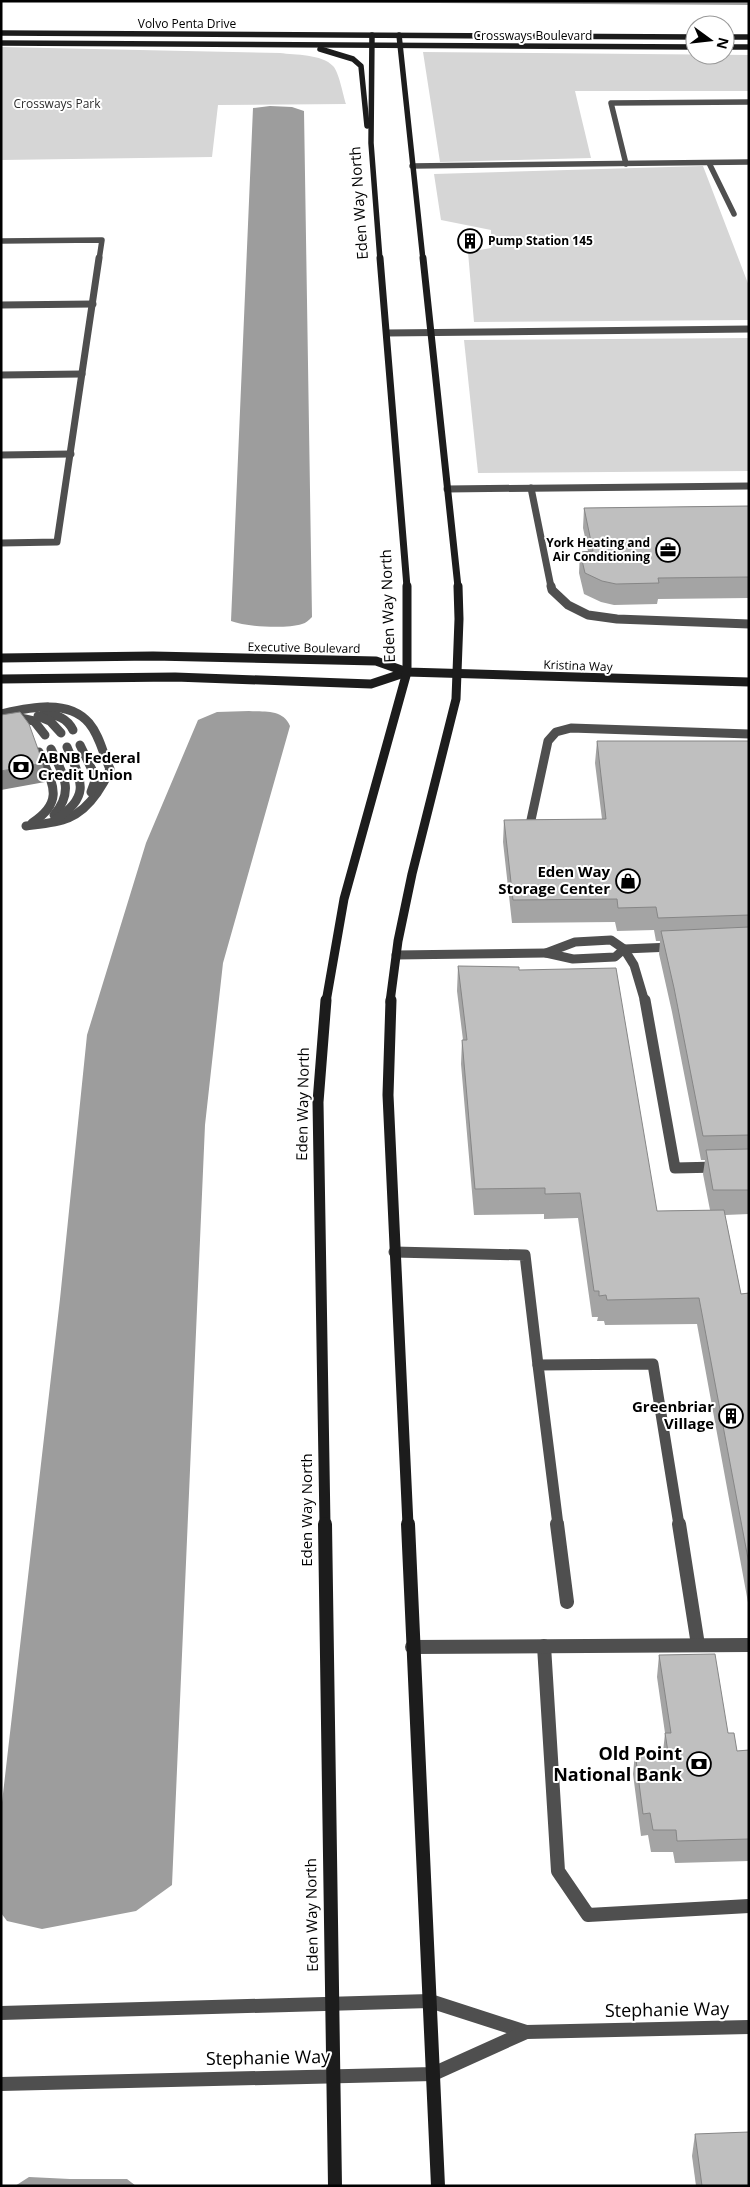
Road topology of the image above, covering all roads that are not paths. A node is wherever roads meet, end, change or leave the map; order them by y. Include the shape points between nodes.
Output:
1 (1, 33) edge
2 (372, 35) junction
3 (685, 37) edge
4 (735, 37) edge
5 (749, 37) edge
6 (399, 40) junction
7 (1, 44) edge
8 (294, 45) junction
9 (372, 45) junction
10 (685, 47) edge
11 (735, 47) edge
12 (749, 47) edge
13 (749, 102) edge
14 (371, 144) junction
15 (709, 162) junction
16 (749, 162) edge
17 (626, 164) junction
18 (412, 166) junction
19 (734, 214) dead end
20 (1, 241) edge
21 (93, 304) junction
22 (1, 305) edge
23 (749, 329) edge
24 (430, 332) junction
25 (387, 333) junction
26 (82, 374) junction
27 (1, 375) edge
28 (71, 454) junction
29 (1, 455) edge
30 (749, 486) edge
31 (531, 488) junction
32 (447, 489) junction
33 (1, 543) edge
34 (749, 624) edge
35 (1, 658) edge
36 (407, 672) junction
37 (458, 674) junction
38 (1, 679) edge
39 (749, 682) edge
40 (23, 713) junction
41 (2, 716) edge
42 (29, 730) edge
43 (73, 730) dead end
44 (61, 732) dead end
45 (749, 734) edge
46 (45, 735) dead end
47 (80, 745) dead end
48 (67, 747) dead end
49 (51, 750) dead end
50 (39, 752) edge
51 (62, 820) junction
52 (531, 820) edge
53 (51, 822) junction
54 (38, 824) junction
55 (682, 947) edge
56 (624, 949) junction
57 (546, 953) junction
58 (396, 955) junction
59 (730, 1166) edge
60 (394, 1252) junction
61 (538, 1365) junction
62 (567, 1602) dead end
63 (698, 1645) junction
64 (749, 1645) edge
65 (544, 1646) junction
66 (412, 1647) junction
67 (749, 1906) edge
68 (430, 2001) junction
69 (331, 2005) junction
70 (1, 2013) edge
71 (749, 2027) edge
72 (526, 2032) junction
73 (433, 2074) junction
74 (334, 2075) junction
75 (1, 2084) edge
76 (335, 2186) edge
77 (438, 2186) edge

1 - 2 street, Volvo Penta Drive
2 - 6 street, Crossways Boulevard
2 - 9 street, Eden Way North
3 - 6 street, Crossways Boulevard
4 - 5 street
6 - 9 street, Crossways Boulevard
6 - 10 street, Crossways Boulevard
6 - 18 street
7 - 8 street, Volvo Penta Drive
8 - 9 street, Volvo Penta Drive
8 - 14 street via 344,56 361,66 364,110
9 - 14 street, Eden Way North
11 - 12 street
13 - 17 street via 611,103
14 - 25 street, Eden Way North
15 - 16 street
15 - 17 street
15 - 19 street
17 - 18 street
18 - 24 street
20 - 21 street via 102,240
21 - 22 street
21 - 26 street
23 - 24 street
24 - 25 street
24 - 32 street
25 - 36 street, Eden Way North via 406,586
26 - 27 street
26 - 28 street
28 - 29 street
28 - 33 street via 58,542
30 - 31 street
31 - 32 street
31 - 34 street via 552,590 568,605 588,615 617,619
32 - 37 street via 457,574
35 - 36 street, Executive Boulevard via 153,656 376,661
36 - 37 street, Kristina Way
36 - 38 street via 371,684 175,678
36 - 69 street, Eden Way North via 343,904 322,1030 318,1102
37 - 39 street, Kristina Way
37 - 58 street via 456,699 412,874
40 - 41 street
40 - 43 street via 58,716 69,722
40 - 44 street via 44,717
41 - 42 street via 23,723
41 - 46 street via 34,721
41 - 51 street via 49,707 77,714 91,725 110,772 85,810
45 - 52 street via 571,728 556,732 548,741
47 - 51 street via 96,781 77,810
48 - 53 street via 82,790 72,807
49 - 54 street via 66,784 66,798 54,815
50 - 54 street via 54,799 45,814 26,826
51 - 53 street
53 - 54 street
55 - 56 street
56 - 57 street via 615,957 573,959
56 - 57 street via 611,940 592,940 575,942
56 - 59 street via 634,965 648,1010 674,1168
57 - 58 street
58 - 60 street via 389,1013 388,1095
60 - 61 street via 525,1255
60 - 66 street
61 - 62 street
61 - 63 street via 653,1364
63 - 64 street
63 - 65 street
65 - 66 street
65 - 67 street via 558,1871 588,1915
66 - 68 street
68 - 69 street, Stephanie Way
68 - 72 street, Stephanie Way
68 - 73 street
69 - 70 street, Stephanie Way
69 - 74 street, Eden Way North
71 - 72 street, Stephanie Way
72 - 73 street, Stephanie Way
73 - 74 street, Stephanie Way
73 - 77 street
74 - 75 street, Stephanie Way
74 - 76 street, Eden Way North

